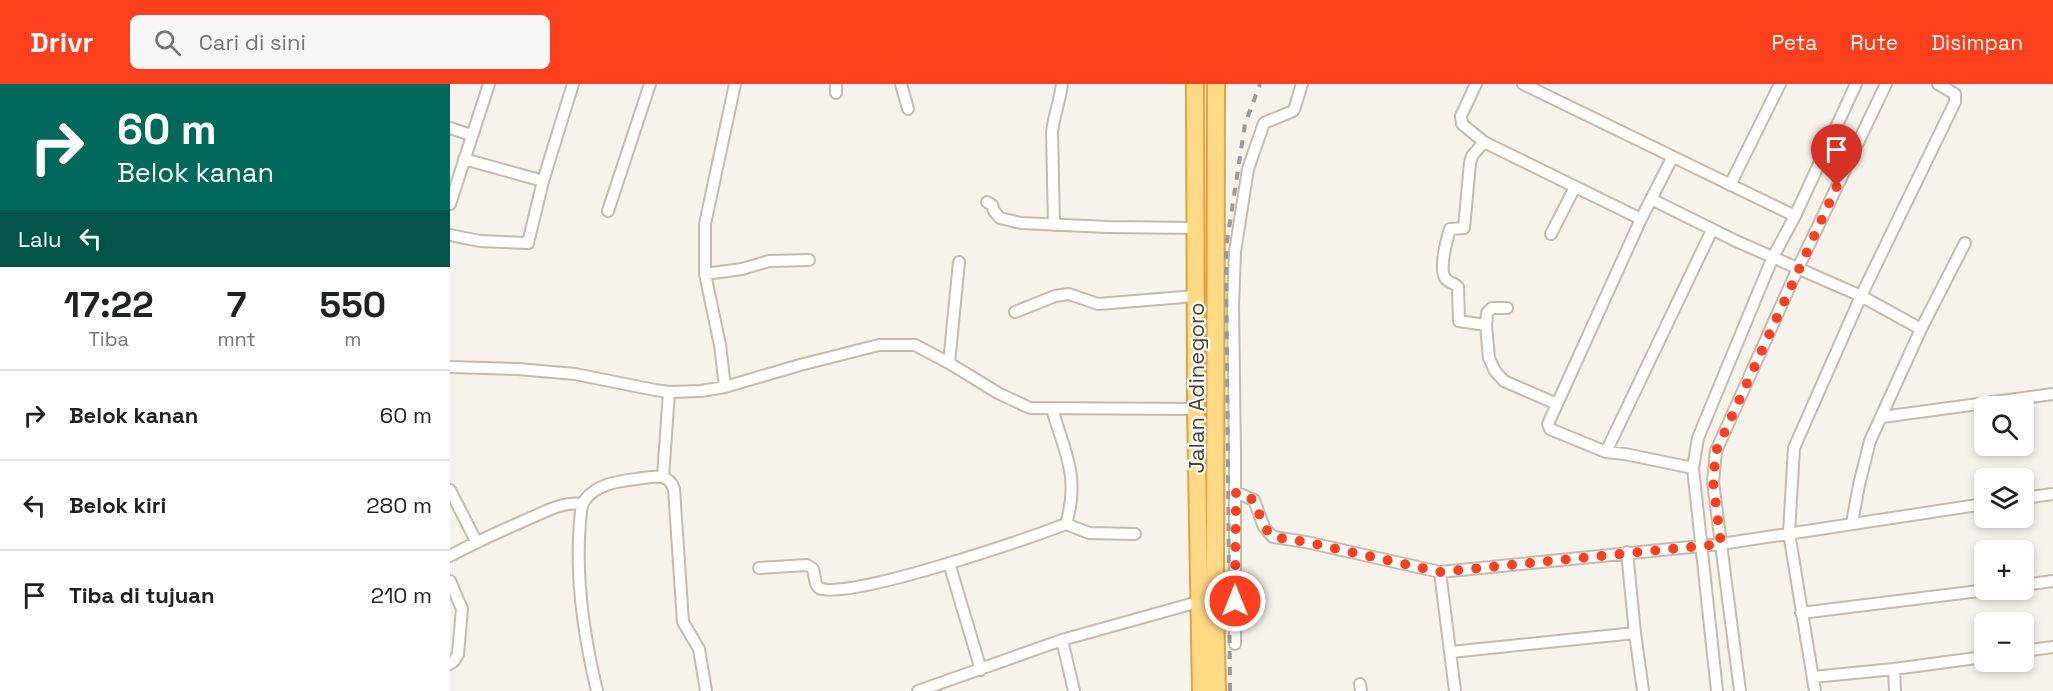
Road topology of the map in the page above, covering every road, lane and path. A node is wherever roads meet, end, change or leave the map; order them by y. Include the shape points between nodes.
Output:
1 (489, 84) edge
2 (573, 84) edge
3 (650, 84) edge
4 (735, 84) edge
5 (901, 84) edge
6 (1062, 84) edge
7 (1195, 84) edge
8 (1302, 84) edge
9 (1476, 84) edge
10 (1523, 84) edge
11 (1780, 84) edge
12 (1856, 84) edge
13 (1886, 84) edge
14 (1938, 84) edge
15 (1215, 85) edge
16 (908, 109) dead end
17 (450, 128) edge
18 (471, 135) junction
19 (1484, 142) junction
20 (1672, 158) junction
21 (464, 159) junction
22 (543, 181) junction
23 (1730, 185) junction
24 (1575, 187) junction
25 (1652, 200) junction
26 (987, 202) dead end
27 (450, 204) edge
28 (608, 211) dead end
29 (1795, 216) junction
30 (1641, 219) junction
31 (1054, 225) junction
32 (1196, 228) junction
33 (1712, 230) junction
34 (1551, 234) dead end
35 (450, 235) edge
36 (1965, 243) dead end
37 (1773, 257) junction
38 (809, 260) dead end
39 (959, 262) dead end
40 (1798, 268) junction
41 (705, 274) junction
42 (1196, 296) junction
43 (1862, 296) junction
44 (1507, 308) dead end
45 (1015, 312) dead end
46 (1486, 324) junction
47 (1921, 329) junction
48 (950, 363) junction
49 (450, 367) edge
50 (725, 387) junction
51 (669, 392) junction
52 (2053, 394) edge
53 (1557, 404) junction
54 (1052, 409) junction
55 (1196, 409) junction
56 (1882, 417) junction
57 (1606, 452) junction
58 (1215, 456) junction
59 (1235, 456) junction
60 (1693, 468) junction
61 (663, 477) junction
62 (450, 490) edge
63 (1236, 492) junction
64 (2053, 494) edge
65 (2034, 497) edge
66 (582, 504) junction
67 (1974, 505) edge
68 (1852, 523) junction
69 (1066, 524) junction
70 (1789, 532) junction
71 (1135, 534) dead end
72 (476, 541) junction
73 (1721, 544) junction
74 (1701, 546) junction
75 (1627, 552) junction
76 (450, 556) edge
77 (949, 563) junction
78 (759, 568) dead end
79 (1440, 572) junction
80 (450, 581) edge
81 (2053, 581) edge
82 (2034, 584) edge
83 (1974, 592) edge
84 (1198, 602) junction
85 (1801, 613) junction
86 (1635, 633) junction
87 (1062, 640) junction
88 (1235, 644) dead end
89 (2053, 647) edge
90 (2034, 650) edge
91 (1451, 652) junction
92 (1974, 658) edge
93 (450, 664) edge
94 (1894, 669) junction
95 (981, 670) junction
96 (1814, 677) junction
97 (594, 690) edge
98 (706, 691) edge
99 (918, 691) edge
100 (1074, 691) edge
101 (1201, 691) edge
102 (1217, 691) edge
103 (1455, 691) edge
104 (1643, 691) edge
105 (1717, 691) edge
106 (1740, 691) edge
107 (1815, 691) edge
108 (1895, 691) edge

1 - 18 street
2 - 22 street
3 - 28 street
4 - 41 street via 705,224
5 - 16 street
6 - 31 street via 1052,132
7 - 32 highway, Jalan Adinegoro
8 - 59 street via 1293,111 1264,123 1248,169 1235,252 1233,295
9 - 19 street via 1461,116 1462,123
10 - 20 street
11 - 23 street
12 - 29 street
13 - 40 street
14 - 43 street via 1955,94 1955,102
15 - 58 highway, Jalan Adinegoro
17 - 18 street
18 - 21 street
19 - 24 street
19 - 46 street via 1472,156 1464,228 1450,229 1443,273 1446,280 1458,287 1459,321
20 - 23 street
20 - 25 street
21 - 22 street
21 - 27 street
22 - 35 street via 528,243
23 - 29 street
24 - 30 street
24 - 34 street
25 - 30 street
25 - 33 street
26 - 31 street via 1000,218
29 - 37 street
30 - 53 street
31 - 32 street
32 - 42 highway, Jalan Adinegoro
33 - 37 street
33 - 57 street
36 - 47 street
37 - 40 street
37 - 60 street via 1698,438
38 - 41 street via 769,261
39 - 48 street
40 - 43 street
40 - 73 street via 1716,451 1713,482
41 - 50 street
42 - 45 street via 1098,304 1069,294
42 - 55 highway, Jalan Adinegoro
43 - 47 street
43 - 70 street via 1794,448
44 - 46 street via 1490,309
46 - 53 street via 1489,358 1502,379
47 - 56 street
48 - 50 street via 915,345 879,345
48 - 54 street via 1030,408
49 - 51 street via 575,374
50 - 51 street
51 - 61 street
52 - 56 street
53 - 57 street via 1548,424 1550,429
54 - 55 street
54 - 69 street via 1070,465 1072,496
55 - 84 highway, Jalan Adinegoro
56 - 68 street via 1870,441
57 - 60 street
58 - 59 street
58 - 102 highway, Jalan Adinegoro
59 - 63 street
60 - 74 street
61 - 66 street via 600,487
61 - 98 street via 674,489 683,622 699,649
62 - 72 street
63 - 79 street via 1254,500 1264,527 1273,537
63 - 88 street
64 - 65 street
66 - 72 street via 564,505
66 - 97 street via 578,543 581,596
67 - 68 street
68 - 70 street
69 - 71 street via 1089,533
69 - 77 street
70 - 73 street
70 - 85 street
72 - 76 street
73 - 74 street
73 - 106 street
74 - 75 street
74 - 105 street
75 - 79 street
75 - 86 street
77 - 78 street via 832,590 819,588 813,569 807,565
77 - 95 street
79 - 91 street
80 - 93 street via 462,609 458,654
81 - 82 street
83 - 85 street
84 - 87 street
84 - 101 highway, Jalan Adinegoro
85 - 96 street
86 - 91 street
86 - 104 street
87 - 95 street
87 - 100 street
89 - 90 street
91 - 103 street
92 - 94 street
94 - 96 street
94 - 108 street
95 - 99 street
96 - 107 street

